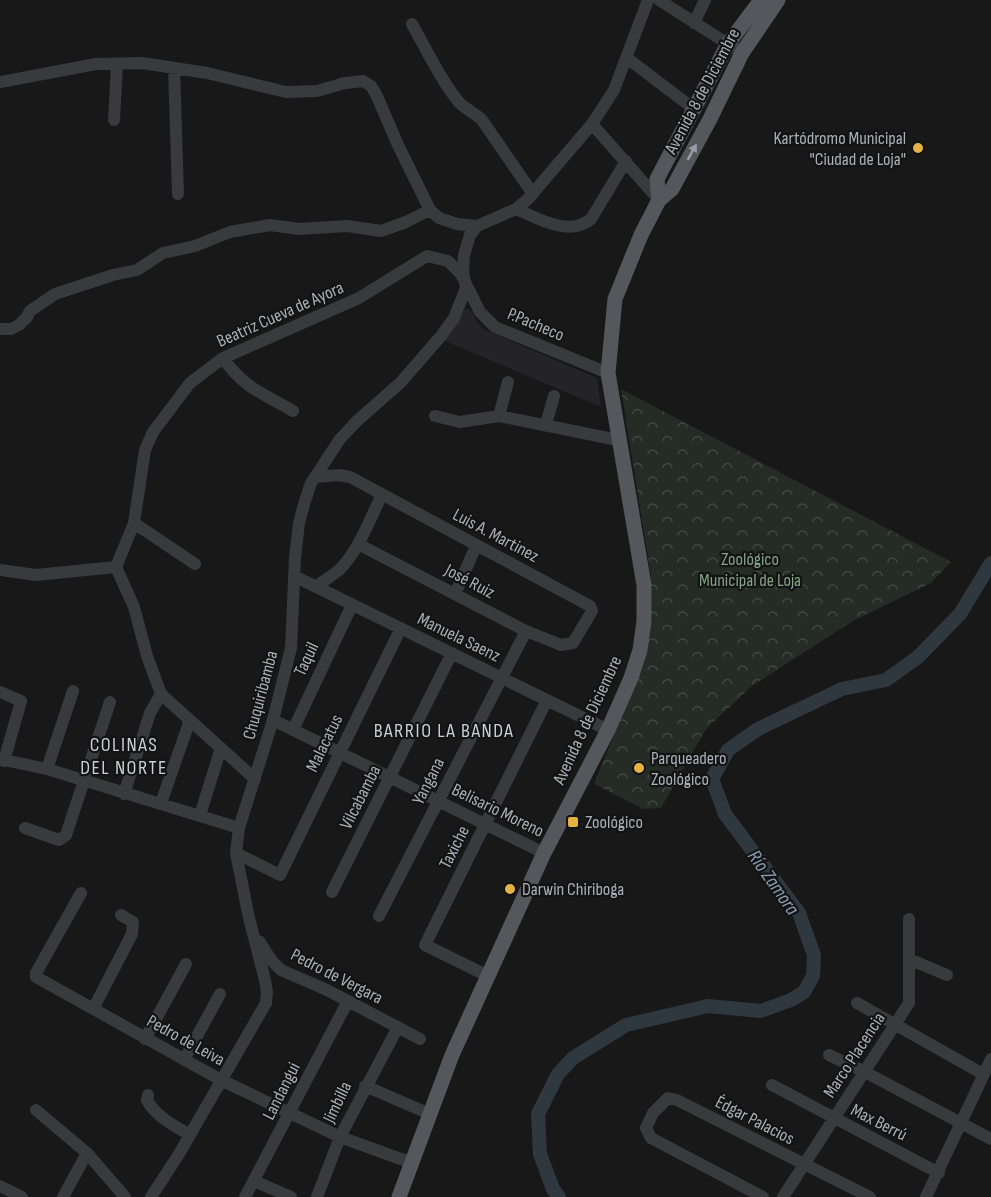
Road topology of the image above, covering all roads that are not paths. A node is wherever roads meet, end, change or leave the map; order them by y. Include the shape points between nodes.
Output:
1 (648, 0) edge
2 (659, 0) edge
3 (705, 0) edge
4 (761, 0) edge
5 (778, 0) edge
6 (694, 23) junction
7 (412, 24) dead end
8 (728, 44) junction
9 (742, 53) junction
10 (627, 58) junction
11 (117, 64) junction
12 (174, 68) junction
13 (0, 82) edge
14 (694, 109) junction
15 (114, 120) dead end
16 (592, 124) junction
17 (626, 161) junction
18 (178, 194) dead end
19 (533, 194) junction
20 (659, 200) junction
21 (516, 209) junction
22 (430, 210) junction
23 (477, 226) junction
24 (466, 288) junction
25 (0, 329) edge
26 (223, 358) junction
27 (608, 373) junction
28 (508, 382) dead end
29 (554, 396) dead end
30 (293, 411) dead end
31 (435, 416) dead end
32 (499, 416) junction
33 (546, 424) junction
34 (618, 440) junction
35 (315, 477) junction
36 (382, 495) junction
37 (134, 523) junction
38 (358, 544) junction
39 (476, 546) junction
40 (195, 564) dead end
41 (116, 567) junction
42 (0, 570) edge
43 (294, 576) junction
44 (316, 587) junction
45 (454, 594) junction
46 (352, 605) junction
47 (400, 628) junction
48 (526, 631) junction
49 (567, 645) joint
50 (452, 653) junction
51 (502, 678) junction
52 (73, 691) dead end
53 (0, 692) edge
54 (161, 694) junction
55 (547, 700) junction
56 (110, 702) dead end
57 (190, 720) junction
58 (273, 720) junction
59 (293, 730) junction
60 (608, 730) junction
61 (220, 748) junction
62 (339, 752) junction
63 (2, 760) edge
64 (47, 769) junction
65 (390, 777) junction
66 (255, 779) junction
67 (85, 782) junction
68 (124, 794) junction
69 (438, 801) junction
70 (161, 803) junction
71 (200, 814) junction
72 (485, 824) junction
73 (25, 828) dead end
74 (239, 828) junction
75 (236, 853) junction
76 (544, 853) junction
77 (332, 892) dead end
78 (81, 893) dead end
79 (121, 915) dead end
80 (379, 916) dead end
81 (909, 919) dead end
82 (252, 929) junction
83 (909, 959) junction
84 (186, 964) dead end
85 (948, 975) dead end
86 (488, 976) junction
87 (220, 994) dead end
88 (348, 1001) junction
89 (857, 1003) dead end
90 (93, 1009) junction
91 (894, 1025) junction
92 (398, 1028) junction
93 (145, 1039) junction
94 (420, 1039) dead end
95 (829, 1055) dead end
96 (991, 1059) edge
97 (184, 1060) junction
98 (865, 1072) junction
99 (983, 1074) junction
100 (221, 1080) junction
101 (772, 1085) dead end
102 (365, 1086) junction
103 (148, 1095) dead end
104 (36, 1110) dead end
105 (290, 1114) junction
106 (430, 1114) junction
107 (833, 1118) junction
108 (960, 1124) junction
109 (190, 1135) junction
110 (340, 1137) junction
111 (991, 1139) edge
112 (87, 1153) junction
113 (412, 1163) junction
114 (804, 1165) junction
115 (939, 1173) junction
116 (254, 1181) junction
117 (0, 1186) edge
118 (22, 1197) edge
119 (63, 1197) edge
120 (125, 1197) edge
121 (152, 1197) edge
122 (245, 1197) edge
123 (291, 1197) edge
124 (317, 1197) edge
125 (399, 1197) edge
126 (763, 1197) edge
127 (783, 1197) edge
128 (870, 1197) edge
129 (926, 1197) edge

1 - 10 street
2 - 6 street
3 - 6 street
4 - 8 main road, Avenida 8 de Diciembre
5 - 9 main road, Avenida 8 de Diciembre
6 - 8 street
7 - 19 street via 458,102 482,120
8 - 9 street
8 - 14 main road, Avenida 8 de Diciembre
20 -> 9 main road, Avenida 8 de Diciembre via 672,189
10 - 14 street
10 - 16 street via 614,90
11 - 12 street
11 - 13 street via 96,64
11 - 15 street
12 - 18 street
12 - 22 street via 286,92 317,91 363,81 376,94
14 - 20 main road, Avenida 8 de Diciembre via 657,179
16 - 17 street
16 - 19 street
17 - 20 street
17 - 21 street via 583,226 565,227
19 - 21 street
20 - 27 main road, Avenida 8 de Diciembre via 615,299
21 - 23 street
22 - 23 street via 439,218
22 - 25 street via 381,231 347,226 299,229 270,225 230,232 163,253 137,270 55,294 30,311 19,325
23 - 24 street, Chuquiribamba via 464,255
24 - 26 street, Beatriz Cueva de Ayora via 461,274 448,261 427,256 359,298
24 - 27 street, P.Pacheco via 480,312 495,327
24 - 35 street, Chuquiribamba via 454,318 441,336 401,382 340,439
26 - 30 street via 249,387
26 - 37 street, Beatriz Cueva de Ayora via 190,383 153,432 145,450
27 - 34 main road, Avenida 8 de Diciembre
28 - 32 street
29 - 33 street
31 - 32 street via 460,422
32 - 33 street
33 - 34 street
34 - 60 main road, Avenida 8 de Diciembre via 640,552 644,621 631,678
35 - 36 street, Luis A. Martinez via 350,477
35 - 43 street, Chuquiribamba via 299,523
36 - 38 street
36 - 39 street, Luis A. Martinez
37 - 40 street
37 - 41 street, Beatriz Cueva de Ayora
38 - 44 street via 338,571
38 - 45 street, José Ruiz
39 - 45 street
39 - 49 street, Luis A. Martinez via 590,606 592,611 573,642
41 - 42 street via 36,575
41 - 54 street via 134,607
43 - 44 street, Manuela Saenz
43 - 58 street, Chuquiribamba via 291,648
44 - 46 street, Manuela Saenz
45 - 48 street, José Ruiz
46 - 47 street, Manuela Saenz
46 - 59 street, Taquil
47 - 50 street, Manuela Saenz
47 - 62 street, Malacatus
48 - 49 street, José Ruiz
48 - 51 street, Yangana
50 - 51 street, Manuela Saenz
50 - 65 street, Vilcabamba
51 - 55 street, Manuela Saenz
51 - 69 street, Yangana
52 - 64 street
53 - 63 street via 21,700
54 - 57 street
54 - 68 street via 150,713
55 - 60 street, Manuela Saenz
55 - 72 street, Taxiche
56 - 67 street
57 - 61 street
57 - 70 street
58 - 59 street, Belisario Moreno
58 - 66 street, Chuquiribamba
59 - 62 street, Belisario Moreno
60 - 76 main road, Avenida 8 de Diciembre
61 - 66 street
61 - 71 street
62 - 65 street, Belisario Moreno
62 - 75 street, Malacatus via 280,874
63 - 64 street
64 - 67 street
65 - 69 street, Belisario Moreno
65 - 77 street, Vilcabamba
66 - 74 street, Chuquiribamba
67 - 68 street
67 - 73 street via 64,838 59,840
68 - 70 street
69 - 72 street, Belisario Moreno
69 - 80 street, Yangana
70 - 71 street
71 - 74 street
72 - 76 street, Belisario Moreno
72 - 86 street, Taxiche via 425,945
74 - 75 street, Chuquiribamba
75 - 82 street, Chuquiribamba
76 - 86 main road, Avenida 8 de Diciembre
78 - 90 street, Pedro de Leiva via 36,977
79 - 90 street via 133,922 132,934
81 - 83 street, Marco Placencia
82 - 88 street, Pedro de Vergara via 280,969
82 - 100 street, Chuquiribamba via 265,980 266,1003
83 - 85 street
83 - 91 street, Marco Placencia via 909,1003
84 - 93 street
86 - 106 main road, Avenida 8 de Diciembre
87 - 97 street
88 - 92 street, Pedro de Vergara
88 - 105 street, Landangui
89 - 91 street
90 - 93 street, Pedro de Leiva
91 - 98 street, Marco Placencia
91 - 99 street
92 - 94 street, Pedro de Vergara
92 - 102 street, Jimbilla
93 - 97 street, Pedro de Leiva
95 - 98 street
96 - 99 street
97 - 100 street, Pedro de Leiva
98 - 107 street, Marco Placencia
98 - 108 street
99 - 108 street
100 - 105 street, Pedro de Leiva
100 - 109 street, Chuquiribamba
101 - 107 street, Max Berrú
102 - 106 street
102 - 110 street, Jimbilla
103 - 109 street via 154,1109
104 - 112 street
105 - 110 street, Pedro de Leiva
105 - 116 street, Landangui
106 - 113 main road, Avenida 8 de Diciembre
107 - 114 street, Marco Placencia
107 - 115 street, Max Berrú
108 - 111 street
108 - 115 street
109 - 121 street, Chuquiribamba
110 - 113 street, Pedro de Leiva
110 - 124 street, Jimbilla
112 - 119 street
112 - 120 street
113 - 125 main road, Avenida 8 de Diciembre
114 - 126 street, Édgar Palacios via 677,1100 668,1098 658,1106 646,1128 651,1138
114 - 127 street, Marco Placencia
114 - 128 street, Édgar Palacios
115 - 129 street
116 - 122 street, Landangui
116 - 123 street
117 - 118 street

